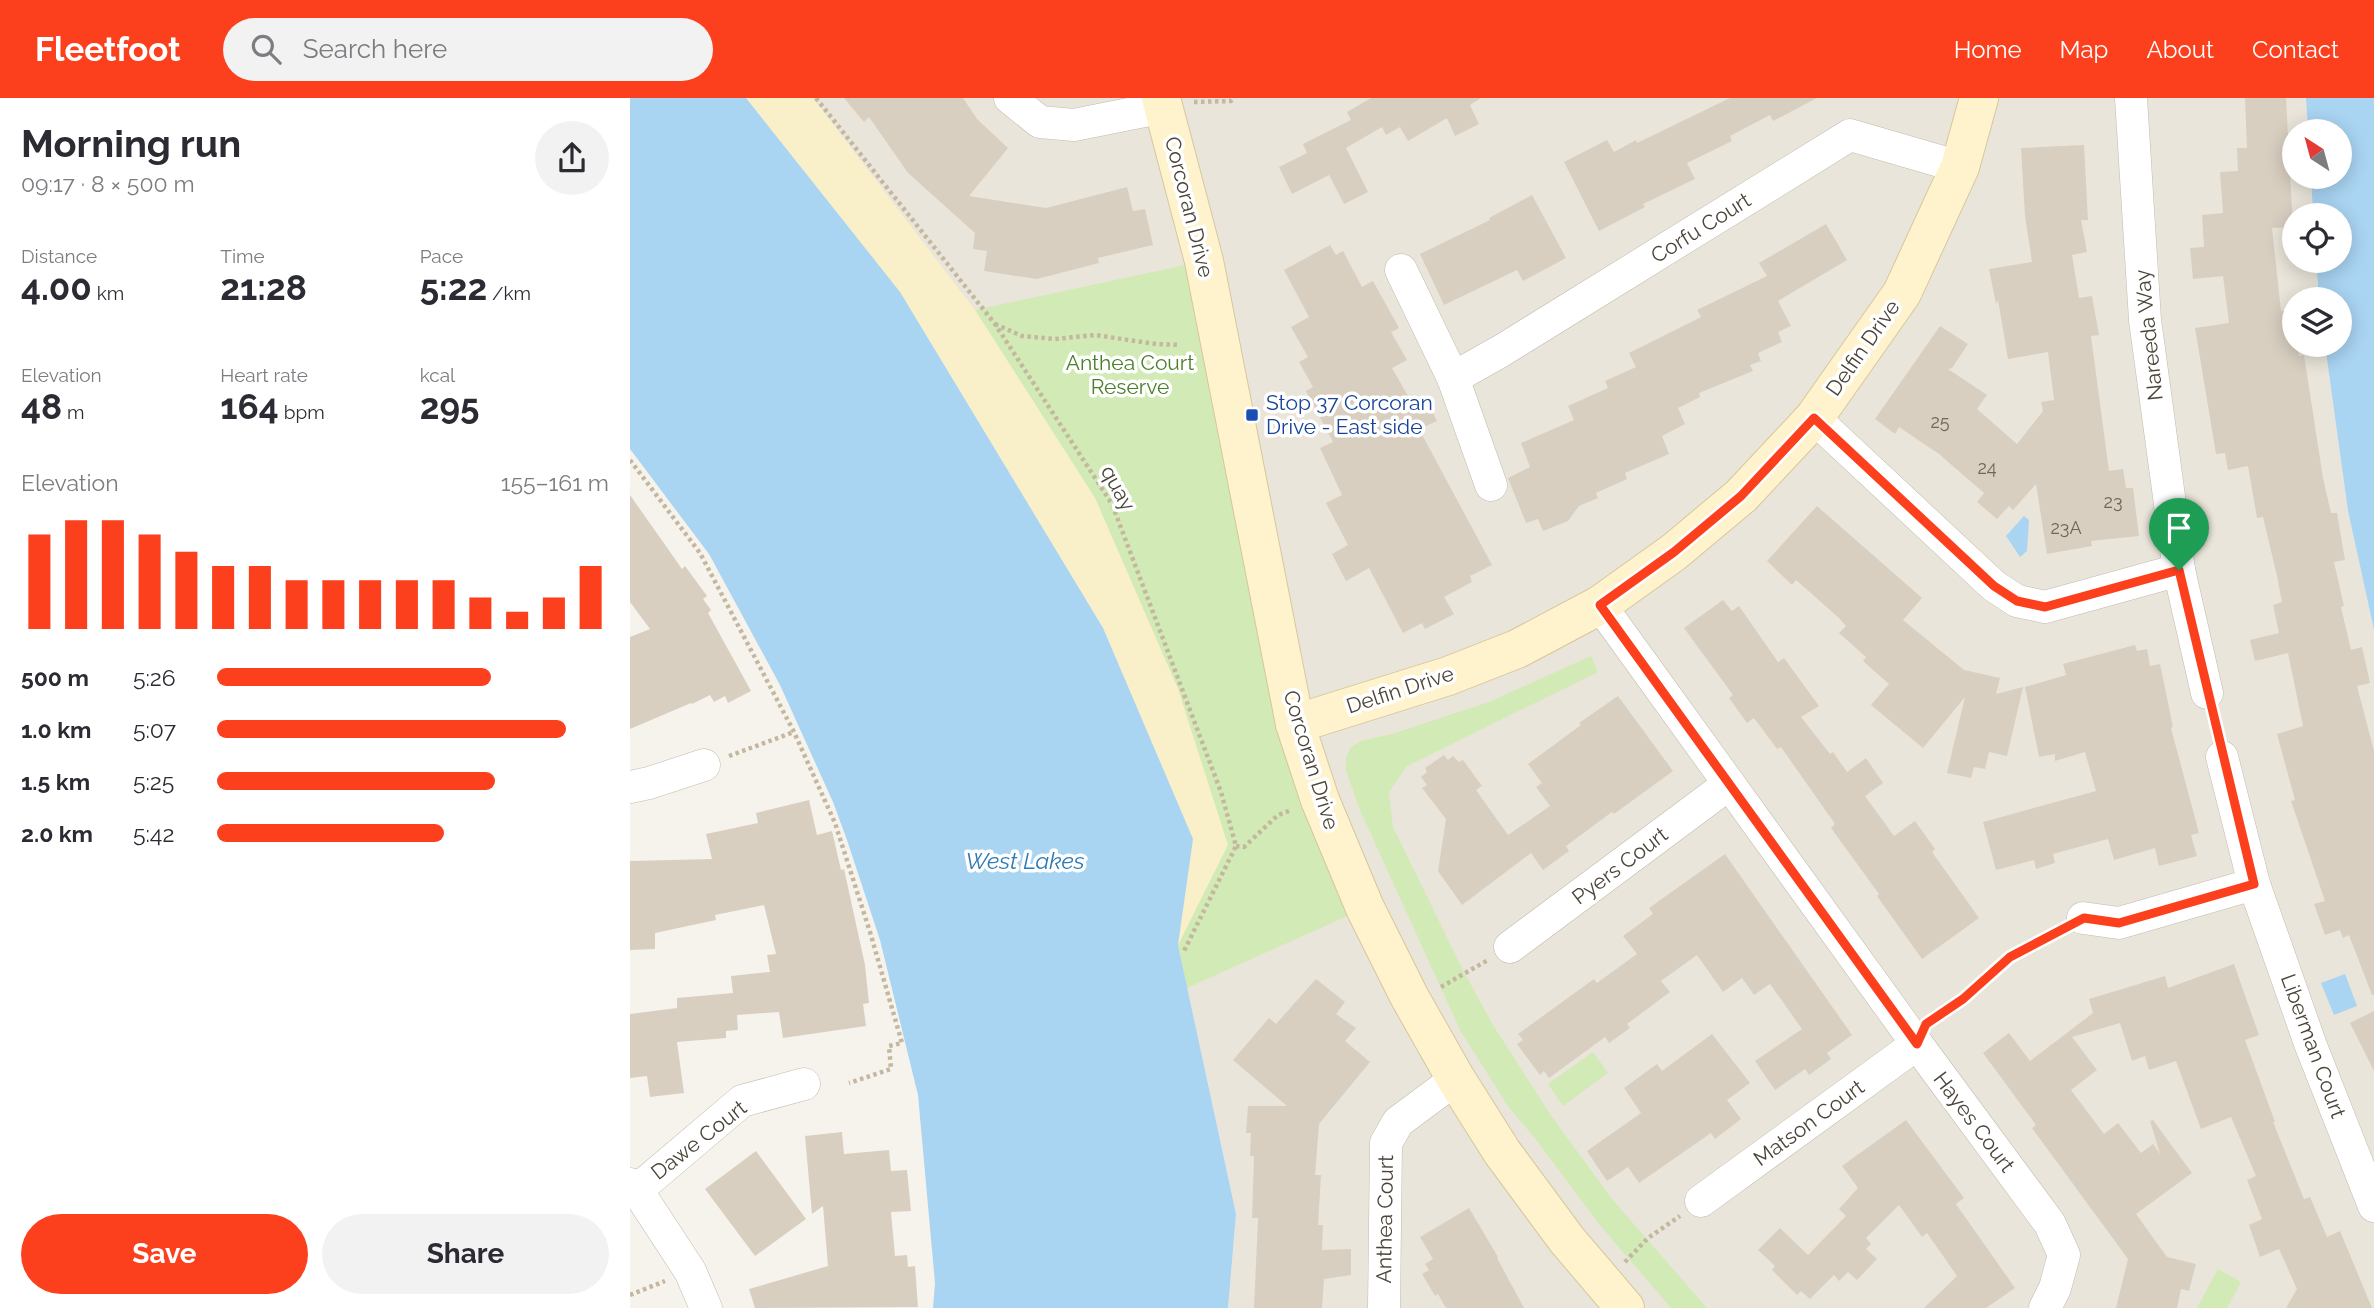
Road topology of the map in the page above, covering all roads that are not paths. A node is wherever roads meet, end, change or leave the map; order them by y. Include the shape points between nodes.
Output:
1 (1010, 98) edge
2 (1979, 98) edge
3 (2132, 98) edge
4 (1172, 102) edge
5 (1959, 166) junction
6 (1401, 270) dead end
7 (1453, 378) junction
8 (1814, 418) junction
9 (1491, 485) dead end
10 (2179, 570) junction
11 (1600, 605) junction
12 (2207, 693) dead end
13 (1295, 724) junction
14 (2222, 757) dead end
15 (704, 765) road end
16 (1729, 784) junction
17 (630, 787) edge
18 (2254, 884) junction
19 (2084, 918) road end
20 (1510, 947) road end
21 (1917, 1044) junction
22 (1456, 1079) junction
23 (804, 1084) dead end
24 (633, 1187) edge
25 (1701, 1201) road end
26 (2374, 1206) edge
27 (706, 1308) edge
28 (1384, 1308) edge
29 (1625, 1308) edge
30 (2045, 1308) edge

1 - 4 street via 1040,122 1074,125
2 - 5 street, Delfin Drive
3 - 10 street, Nareeda Way via 2145,320
4 - 13 street, Corcoran Drive
5 - 7 street, Corfu Court via 1850,135
5 - 8 street, Delfin Drive via 1902,293
6 - 7 street
7 - 9 street
8 - 10 street via 1994,586 2017,601 2045,607
8 - 11 street, Delfin Drive via 1741,496
10 - 12 street, Nareeda Way
11 - 13 street, Delfin Drive via 1517,649 1471,667
11 - 16 street, Hayes Court
13 - 22 street, Corcoran Drive via 1320,800 1365,908
14 - 18 street, Liberman Court
15 - 17 street
16 - 20 street, Pyers Court
16 - 21 street, Hayes Court
18 - 19 street via 2119,923
18 - 26 street, Liberman Court
21 - 25 street, Matson Court
21 - 30 street, Hayes Court via 2050,1224 2064,1255
22 - 28 street, Anthea Court via 1398,1122 1386,1143
22 - 29 street, Corcoran Drive via 1502,1152
23 - 24 street, Dawe Court via 742,1101
24 - 27 street via 690,1271

